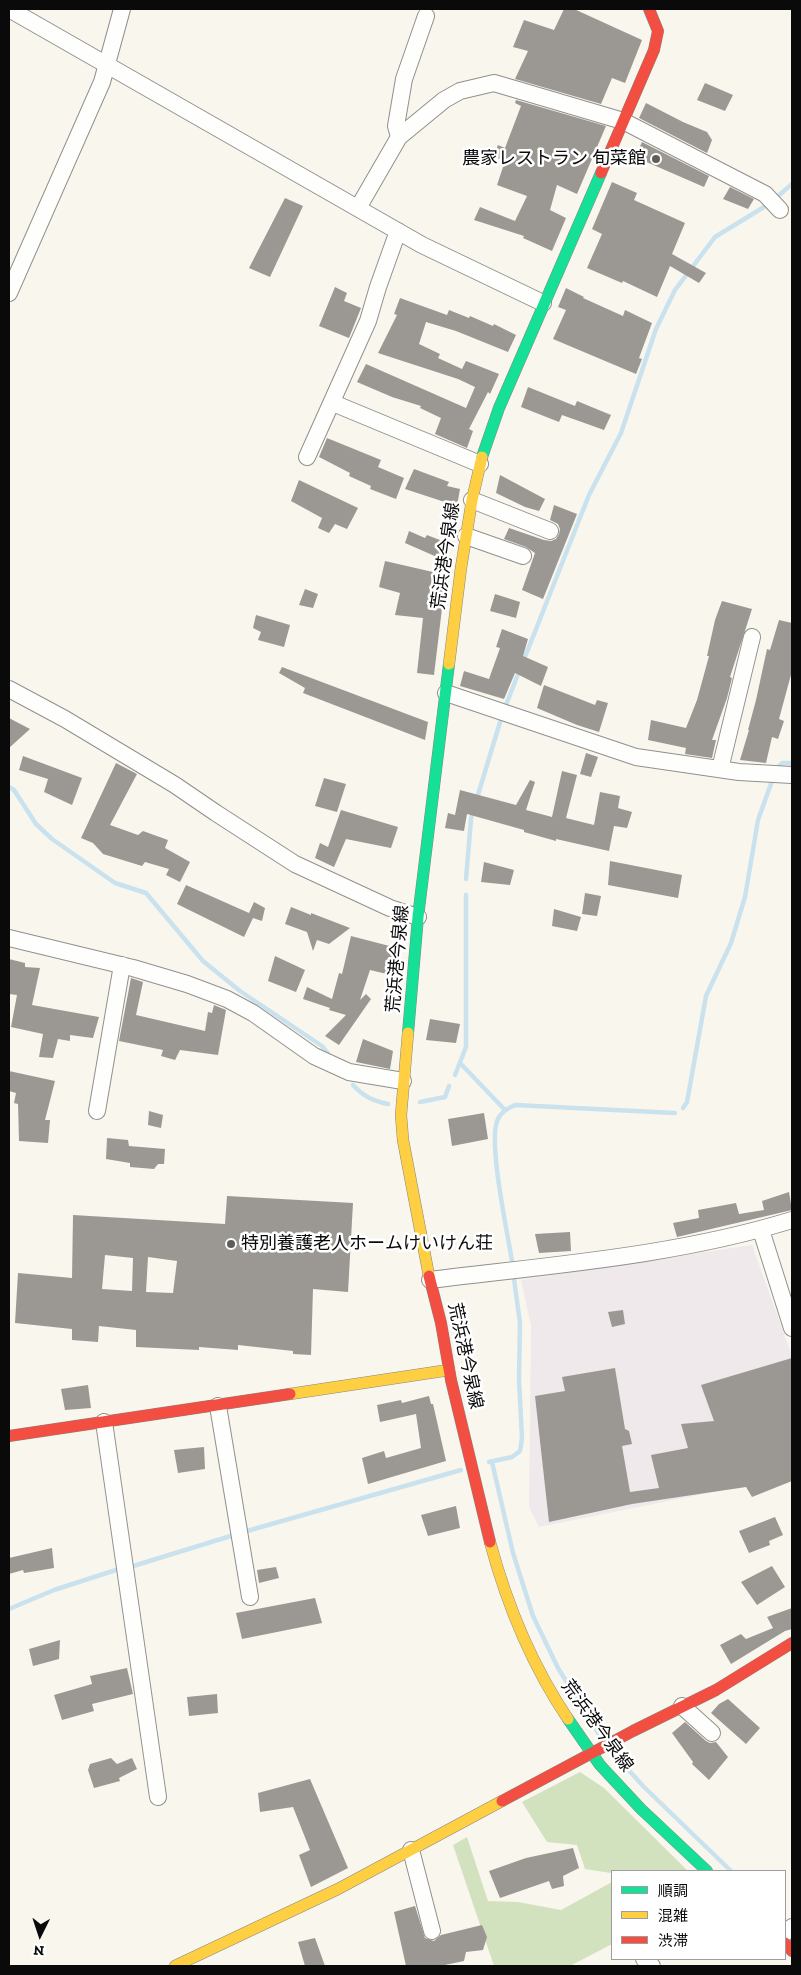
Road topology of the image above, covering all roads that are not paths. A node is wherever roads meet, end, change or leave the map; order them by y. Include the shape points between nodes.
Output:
1 (9, 9) edge
2 (122, 9) edge
3 (649, 9) edge
4 (426, 16) dead end
5 (106, 65) junction
6 (623, 121) junction
7 (399, 137) junction
8 (358, 208) junction
9 (780, 210) dead end
10 (398, 231) junction
11 (9, 293) edge
12 (543, 303) junction
13 (333, 403) junction
14 (307, 457) dead end
15 (480, 464) junction
16 (472, 500) junction
17 (550, 531) dead end
18 (466, 536) junction
19 (523, 556) dead end
20 (752, 637) dead end
21 (9, 689) edge
22 (446, 693) junction
23 (720, 769) junction
24 (792, 775) edge
25 (418, 917) junction
26 (9, 938) edge
27 (122, 965) junction
28 (404, 1081) junction
29 (97, 1111) dead end
30 (792, 1220) edge
31 (761, 1230) junction
32 (430, 1280) junction
33 (792, 1328) edge
34 (449, 1370) junction
35 (218, 1406) junction
36 (104, 1422) junction
37 (9, 1436) edge
38 (250, 1597) dead end
39 (792, 1643) edge
40 (682, 1706) junction
41 (712, 1733) dead end
42 (592, 1753) junction
43 (158, 1797) dead end
44 (411, 1850) junction
45 (704, 1870) edge
46 (432, 1931) dead end
47 (176, 1966) edge

1 - 5 street
2 - 5 street
3 - 6 main road, 荒浜港今泉線 via 657,24 654,50
4 - 7 street via 404,79 396,126
5 - 8 street
5 - 11 street via 102,82
6 - 7 street via 494,83 460,91 444,100
6 - 9 street via 764,194
6 - 12 main road, 荒浜港今泉線
7 - 8 street
8 - 10 street
10 - 12 street
10 - 13 street via 368,321
12 - 15 main road, 荒浜港今泉線 via 499,408
13 - 14 street
13 - 15 street
15 - 16 main road, 荒浜港今泉線
16 - 17 street
16 - 18 main road, 荒浜港今泉線
18 - 19 street
18 - 22 main road, 荒浜港今泉線
20 - 23 street
21 - 25 street via 175,785 295,864 390,908
22 - 23 street via 636,757
22 - 25 main road, 荒浜港今泉線
23 - 24 street
25 - 28 main road, 荒浜港今泉線
26 - 27 street
27 - 28 street via 187,984 227,1000 314,1056 349,1072
27 - 29 street
28 - 32 main road, 荒浜港今泉線 via 403,1140
30 - 31 street
31 - 32 street via 635,1254
31 - 33 street
32 - 34 main road, 荒浜港今泉線
34 - 35 main road
34 - 42 main road, 荒浜港今泉線 via 501,1583 547,1688
35 - 36 main road
35 - 38 street
36 - 37 main road
36 - 43 street
39 - 40 main road via 716,1690
40 - 41 street
40 - 42 main road
42 - 44 main road
42 - 45 main road, 荒浜港今泉線 via 641,1809
44 - 46 street
44 - 47 main road via 338,1889

